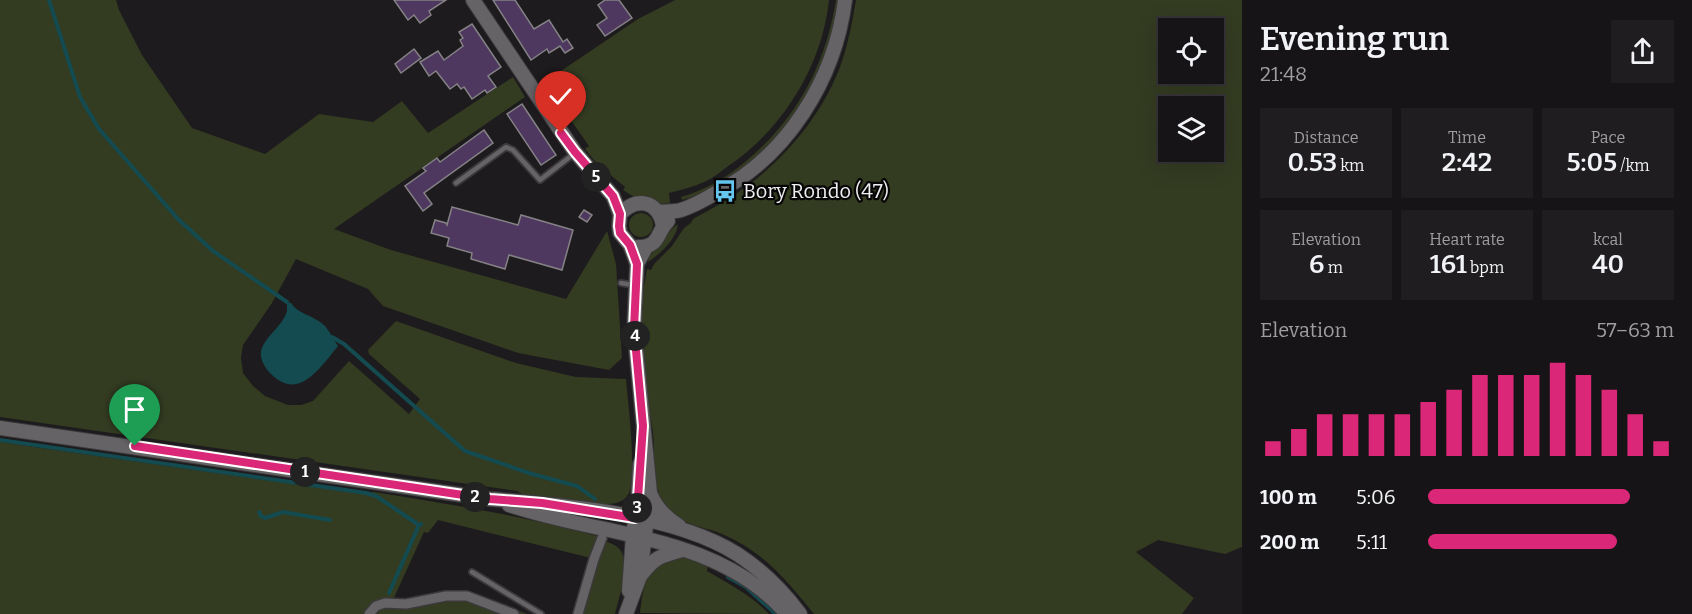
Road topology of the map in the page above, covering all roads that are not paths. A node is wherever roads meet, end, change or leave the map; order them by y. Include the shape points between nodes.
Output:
1 (473, 0) edge
2 (845, 0) edge
3 (575, 152) junction
4 (456, 183) dead end
5 (626, 209) junction
6 (661, 218) junction
7 (630, 245) junction
8 (646, 247) junction
9 (637, 264) junction
10 (643, 426) junction
11 (0, 428) edge
12 (650, 494) junction
13 (490, 499) junction
14 (641, 519) junction
15 (689, 532) junction
16 (639, 537) junction
17 (602, 538) dead end
18 (683, 550) junction
19 (472, 572) dead end
20 (640, 576) junction
21 (628, 608) edge
22 (369, 614) edge
23 (514, 614) edge
24 (541, 614) edge
25 (578, 614) edge
26 (788, 614) edge
27 (800, 614) edge

1 - 3 street
2 - 6 street via 840,32 826,72 793,128 762,161 723,190
3 - 4 lane via 540,180 506,147
3 - 5 street
5 - 6 street via 644,203
5 - 7 street via 619,226
6 - 8 street via 657,239
7 - 8 street
7 - 9 street
8 - 9 street
9 - 10 street via 628,284
10 - 12 street
10 - 14 street via 638,498
11 - 13 street
12 - 14 street
12 - 15 street via 672,522
13 - 14 street
13 - 16 street via 539,515
14 - 15 street
14 - 16 street
15 - 27 street via 717,543 755,566
16 - 18 street
16 - 20 street
16 - 21 street
17 - 25 street
18 - 20 street via 658,557
18 - 26 street via 711,559 746,578
19 - 24 lane
20 - 21 street
22 - 23 street via 385,603 406,604 446,596 467,596

